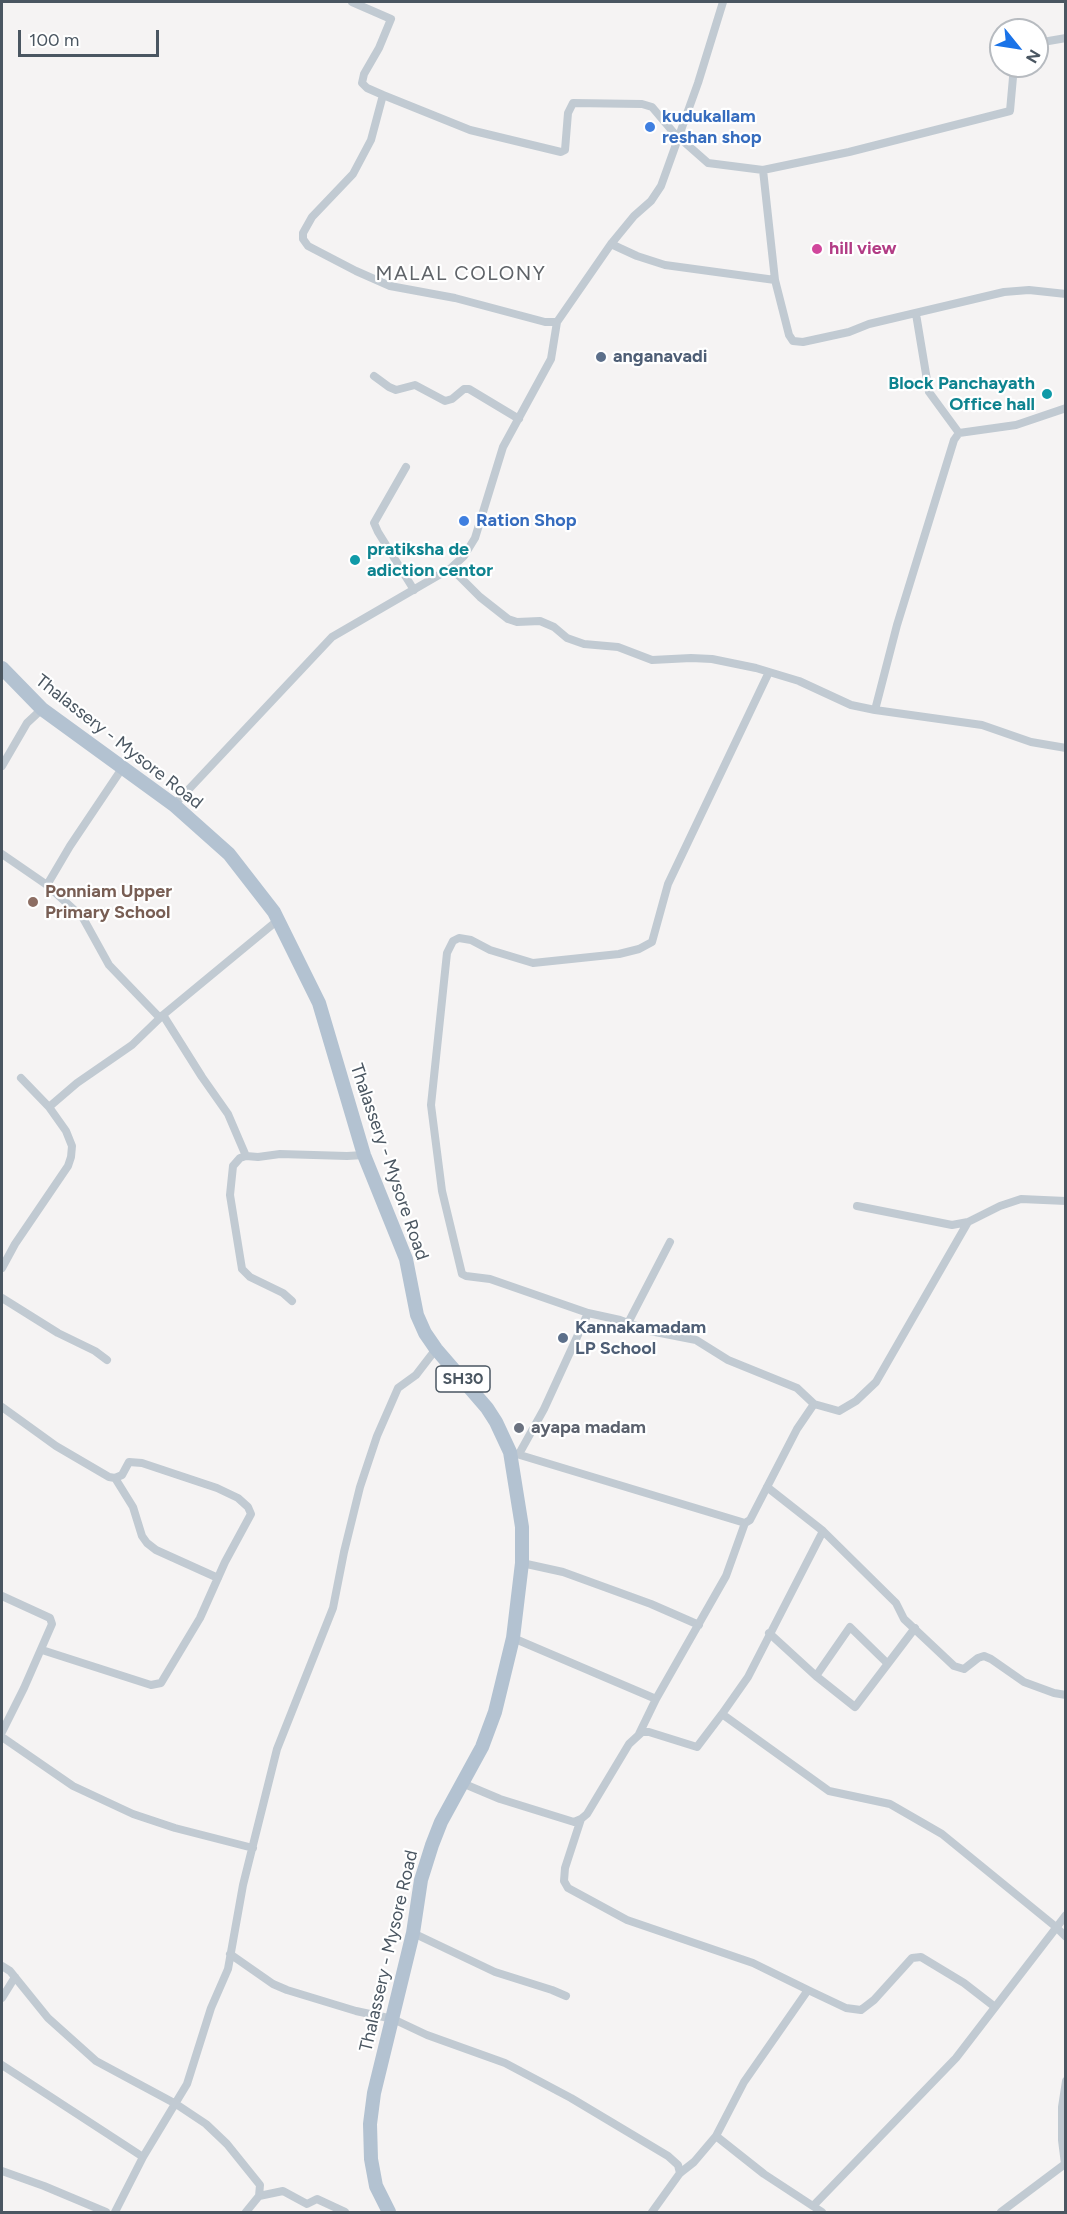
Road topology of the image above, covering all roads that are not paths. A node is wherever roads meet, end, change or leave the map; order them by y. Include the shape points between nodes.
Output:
1 (352, 2) edge
2 (723, 2) edge
3 (1065, 38) edge
4 (1049, 41) edge
5 (1013, 78) edge
6 (383, 95) junction
7 (679, 136) junction
8 (763, 170) junction
9 (611, 244) junction
10 (775, 280) junction
11 (1065, 294) edge
12 (916, 314) junction
13 (557, 322) junction
14 (374, 375) dead end
15 (1065, 408) edge
16 (519, 419) junction
17 (959, 433) junction
18 (406, 467) dead end
19 (451, 568) junction
20 (414, 590) junction
21 (2, 668) edge
22 (770, 672) junction
23 (42, 709) junction
24 (875, 710) junction
25 (1065, 748) edge
26 (2, 766) edge
27 (123, 767) junction
28 (174, 805) junction
29 (2, 854) edge
30 (47, 885) junction
31 (278, 920) junction
32 (161, 1017) junction
33 (21, 1078) dead end
34 (49, 1107) junction
35 (364, 1155) junction
36 (246, 1156) junction
37 (1065, 1201) edge
38 (857, 1206) dead end
39 (968, 1222) junction
40 (670, 1242) dead end
41 (2, 1268) edge
42 (2, 1298) edge
43 (292, 1301) dead end
44 (588, 1313) junction
45 (628, 1323) junction
46 (436, 1349) junction
47 (107, 1360) dead end
48 (814, 1404) junction
49 (2, 1407) edge
50 (515, 1453) junction
51 (115, 1478) junction
52 (767, 1487) junction
53 (745, 1523) junction
54 (823, 1531) junction
55 (522, 1563) junction
56 (218, 1578) junction
57 (2, 1596) edge
58 (699, 1625) junction
59 (915, 1628) junction
60 (769, 1633) junction
61 (513, 1638) junction
62 (42, 1650) junction
63 (887, 1663) junction
64 (816, 1676) junction
65 (1065, 1695) edge
66 (656, 1699) junction
67 (722, 1714) junction
68 (2, 1732) edge
69 (638, 1735) junction
70 (2, 1737) edge
71 (462, 1783) junction
72 (582, 1819) junction
73 (253, 1848) junction
74 (1065, 1915) edge
75 (1056, 1927) junction
76 (413, 1933) junction
77 (1065, 1937) edge
78 (230, 1954) junction
79 (2, 1966) edge
80 (15, 1977) junction
81 (808, 1990) junction
82 (566, 1996) dead end
83 (2, 1998) edge
84 (995, 2007) junction
85 (393, 2019) junction
86 (2, 2065) edge
87 (1065, 2081) edge
88 (176, 2104) junction
89 (716, 2136) junction
90 (143, 2157) junction
91 (2, 2171) edge
92 (680, 2173) junction
93 (259, 2196) junction
94 (813, 2206) junction
95 (106, 2212) edge
96 (115, 2212) edge
97 (246, 2212) edge
98 (345, 2212) edge
99 (389, 2212) edge
100 (652, 2212) edge
101 (822, 2212) edge
102 (1001, 2212) edge

1 - 6 street via 391,19 362,83
2 - 7 street
3 - 4 street
5 - 8 street via 1010,111
6 - 7 street via 470,130 561,152 565,150 568,112 573,102 642,104 652,108
6 - 13 street via 371,140 353,174 312,217 303,233 308,246 390,286
7 - 8 street via 708,163
7 - 9 street via 661,186
8 - 10 street
9 - 10 street via 665,265
9 - 13 street
10 - 12 street via 793,341 849,332
11 - 12 street via 1004,292
12 - 17 street via 929,392
13 - 16 street via 551,359
14 - 16 street via 396,390 415,385 445,401 468,389
15 - 17 street via 1016,425
16 - 19 street via 503,447 475,538
17 - 24 street via 897,625
18 - 20 street via 374,523
19 - 20 street
19 - 22 street via 508,619 540,621 584,644 618,647 652,660 712,659
20 - 28 street via 332,637
21 - 23 main road, Thalassery - Mysore Road / SH30
22 - 24 street via 851,705
22 - 44 street via 668,884 651,942 639,950 619,954 533,963 459,938 447,953 431,1105 442,1191 461,1270 466,1276 490,1279
23 - 26 street via 27,723
23 - 27 main road, Thalassery - Mysore Road / SH30
24 - 25 street via 982,725 1031,742
27 - 28 main road, Thalassery - Mysore Road / SH30
27 - 30 street
28 - 31 main road, Thalassery - Mysore Road / SH30 via 229,854
29 - 30 street
30 - 32 street via 83,918 110,964
31 - 32 street
31 - 35 main road, Thalassery - Mysore Road / SH30 via 319,1003
32 - 34 street via 115,1058
32 - 36 street via 228,1114
33 - 34 street
34 - 41 street via 66,1131 72,1146 71,1157
35 - 36 street
35 - 46 main road, Thalassery - Mysore Road / SH30 via 406,1259 417,1315
36 - 43 street via 233,1166 230,1195 242,1269
37 - 39 street via 1021,1199
38 - 39 street via 952,1225
39 - 48 street via 876,1382 839,1411
40 - 45 street
42 - 47 street
44 - 45 street
44 - 50 street via 544,1408
45 - 48 street via 696,1340 728,1360 797,1388
46 - 50 main road, Thalassery - Mysore Road / SH30 via 487,1408
46 - 73 street via 416,1375 398,1388 378,1436 360,1487 333,1608 277,1749
48 - 52 street
49 - 51 street via 85,1465
50 - 53 street
50 - 55 main road, Thalassery - Mysore Road / SH30
51 - 56 street via 133,1507 147,1543
51 - 56 street via 122,1475 129,1462 142,1463 217,1488 248,1507 251,1515
52 - 53 street
52 - 54 street
53 - 58 street via 726,1576
54 - 59 street
54 - 60 street
55 - 58 street via 563,1572
55 - 61 main road, Thalassery - Mysore Road / SH30
56 - 62 street via 162,1683 151,1685
57 - 62 street via 50,1618 52,1624
58 - 66 street
59 - 63 street
59 - 65 street via 954,1666 964,1669 984,1656 1024,1682
60 - 64 street
60 - 67 street via 748,1677
61 - 66 street
61 - 71 main road, Thalassery - Mysore Road / SH30 via 495,1712
62 - 68 street
63 - 64 street via 855,1707
63 - 64 street via 849,1627
66 - 69 street
67 - 69 street via 697,1747 649,1732
67 - 75 street via 829,1791 890,1804 942,1834
69 - 72 street via 628,1744
70 - 73 street via 73,1786 133,1814
71 - 72 street via 562,1819
71 - 76 main road, Thalassery - Mysore Road / SH30 via 432,1845 421,1880
72 - 81 street via 565,1868 568,1888 627,1920 753,1963
73 - 78 street
74 - 75 street
75 - 77 street
75 - 84 street
76 - 82 street via 487,1969
76 - 85 main road, Thalassery - Mysore Road / SH30
78 - 85 street via 287,1990
78 - 88 street via 195,2062
79 - 80 street
80 - 83 street
80 - 88 street via 48,2019 96,2061
81 - 84 street via 861,2010 912,1958 921,1957
81 - 89 street via 744,2082
84 - 94 street via 956,2058
85 - 92 street via 505,2063 571,2098 668,2156
85 - 99 main road, Thalassery - Mysore Road / SH30 via 370,2124 376,2186
86 - 90 street
87 - 102 street via 1065,2164
88 - 90 street
88 - 93 street via 227,2144 260,2185
89 - 92 street
89 - 94 street
90 - 96 street
91 - 95 street
92 - 100 street
93 - 97 street
93 - 98 street via 283,2191 307,2204 317,2199
94 - 101 street

